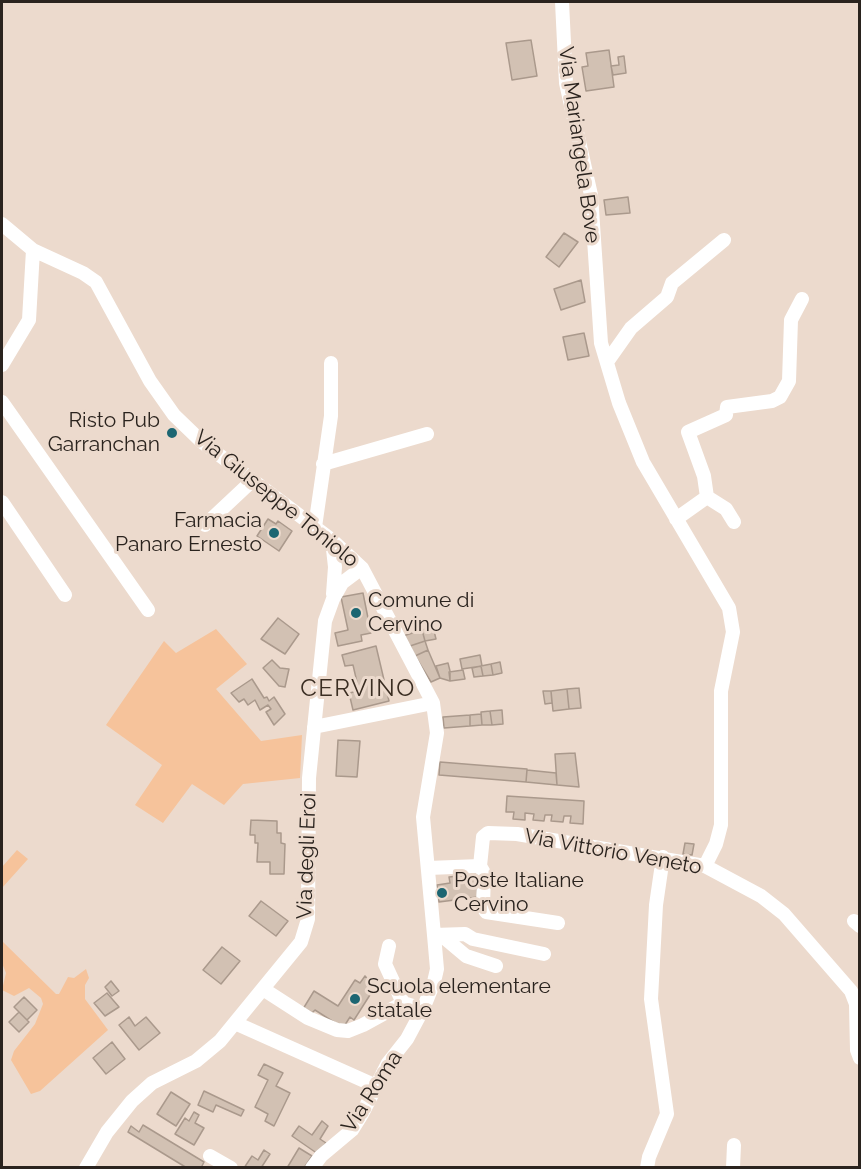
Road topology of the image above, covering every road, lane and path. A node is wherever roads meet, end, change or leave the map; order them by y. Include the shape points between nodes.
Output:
1 (562, 2) edge
2 (2, 224) edge
3 (724, 240) dead end
4 (33, 250) junction
5 (802, 299) dead end
6 (607, 362) junction
7 (332, 363) dead end
8 (2, 365) edge
9 (2, 402) edge
10 (427, 434) dead end
11 (323, 464) junction
12 (253, 480) junction
13 (707, 497) junction
14 (2, 502) edge
15 (676, 519) junction
16 (734, 522) dead end
17 (205, 525) dead end
18 (315, 527) junction
19 (332, 540) junction
20 (362, 568) junction
21 (65, 595) dead end
22 (333, 599) junction
23 (148, 610) dead end
24 (433, 703) junction
25 (314, 727) junction
26 (663, 857) junction
27 (480, 866) junction
28 (705, 866) junction
29 (428, 868) junction
30 (558, 923) dead end
31 (438, 935) junction
32 (389, 946) dead end
33 (544, 954) dead end
34 (496, 966) dead end
35 (262, 989) junction
36 (403, 1003) junction
37 (858, 1003) edge
38 (423, 1009) junction
39 (235, 1023) junction
40 (860, 1058) edge
41 (376, 1086) junction
42 (734, 1145) dead end
43 (210, 1156) dead end
44 (86, 1167) edge
45 (231, 1167) edge
46 (312, 1167) edge
47 (647, 1167) edge
48 (733, 1167) edge

1 - 6 street, Via Mariangela Bove via 566,83 591,195 601,343
2 - 4 street, Via Giuseppe Toniolo
3 - 6 street via 672,283 667,297 631,328
4 - 8 street via 29,320
4 - 12 street, Via Giuseppe Toniolo via 96,282 150,381 174,415 202,442
5 - 13 street via 791,320 789,381 780,397 727,406 726,415 688,432 704,476
6 - 15 street, Via Mariangela Bove via 643,462
7 - 11 street via 331,416
9 - 23 street
10 - 11 street
11 - 18 street
12 - 17 street
12 - 18 street, Via Giuseppe Toniolo
13 - 15 street
13 - 16 street via 726,509
14 - 21 street
15 - 28 street, Via Mariangela Bove via 729,608 733,632 721,691 721,825
18 - 19 street, Via Giuseppe Toniolo
19 - 20 street, Via Giuseppe Toniolo
19 - 22 street, Via degli Eroi via 336,567
20 - 22 street, Via degli Eroi via 342,583
20 - 24 street, Via Giuseppe Toniolo
22 - 25 street, Via degli Eroi via 325,621
24 - 25 street
24 - 29 street, Via Giuseppe Toniolo via 437,733 423,817
25 - 35 street, Via degli Eroi via 309,778 308,919 301,942
26 - 27 street, Via Vittorio Veneto via 488,833 483,837
26 - 28 street, Via Vittorio Veneto
26 - 47 street via 651,999 667,1114
27 - 29 street
27 - 30 street via 484,873 486,912
28 - 37 street, Via Vittorio Veneto via 761,896 784,914
29 - 31 street, Via Roma
31 - 33 street via 465,934
31 - 34 street via 466,956
31 - 38 street, Via Roma via 434,982
32 - 36 street via 385,964
35 - 36 street via 308,1018 337,1030 363,1025
35 - 39 street, Via degli Eroi
36 - 38 street
37 - 40 street, Via Vittorio Veneto via 856,1050
38 - 41 street, Via Roma
39 - 41 street
39 - 44 street, Via degli Eroi via 196,1061 152,1083 132,1101
41 - 46 street, Via Roma via 352,1130
42 - 48 street
43 - 45 street

